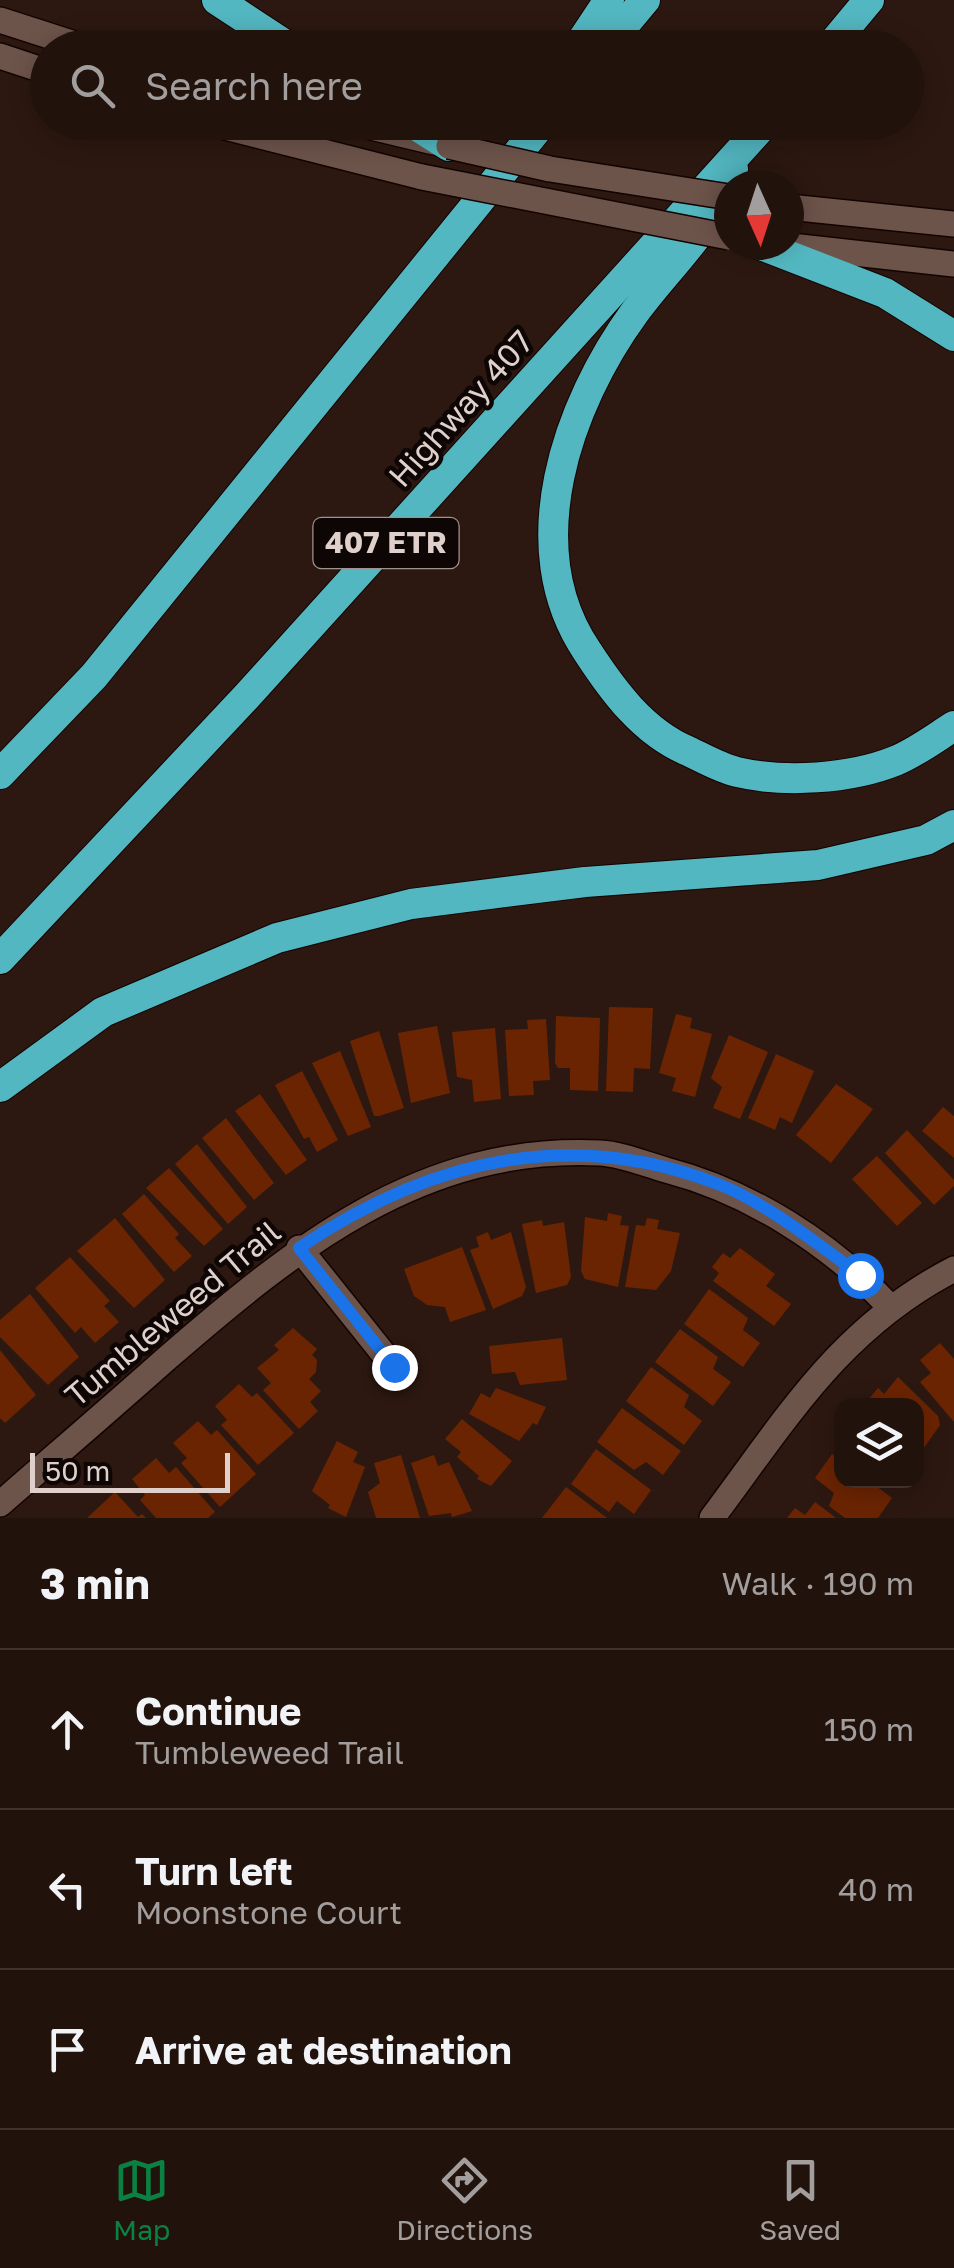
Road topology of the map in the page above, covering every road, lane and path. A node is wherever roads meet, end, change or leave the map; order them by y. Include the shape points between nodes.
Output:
1 (217, 0) edge
2 (609, 0) edge
3 (645, 0) edge
4 (869, 0) edge
5 (0, 20) edge
6 (31, 30) edge
7 (263, 30) edge
8 (589, 30) edge
9 (620, 30) edge
10 (844, 30) edge
11 (0, 56) edge
12 (30, 66) edge
13 (276, 140) edge
14 (424, 140) edge
15 (440, 140) edge
16 (528, 140) edge
17 (751, 140) edge
18 (449, 146) junction
19 (738, 156) junction
20 (714, 195) edge
21 (804, 209) edge
22 (954, 224) edge
23 (714, 235) edge
24 (804, 247) edge
25 (799, 260) edge
26 (954, 264) edge
27 (954, 336) edge
28 (954, 726) edge
29 (0, 774) edge
30 (954, 826) edge
31 (0, 958) edge
32 (0, 1087) edge
33 (299, 1248) junction
34 (954, 1269) edge
35 (890, 1306) junction
36 (394, 1367) dead end
37 (0, 1504) edge
38 (712, 1518) edge

1 - 7 highway
2 - 8 highway
3 - 9 highway
4 - 10 highway
5 - 6 street
11 - 12 street
13 - 23 street, bridge via 422,177
14 - 18 street
15 - 18 highway
16 - 29 highway via 94,676
17 - 19 highway, Highway 407 / 407 ETR
18 - 20 street, bridge
19 - 28 highway via 719,209 635,313 583,393 554,501 556,570 568,624 616,696 669,743 736,772 816,778 895,761
19 - 31 highway, Highway 407 / 407 ETR
21 - 22 street
24 - 26 street
25 - 27 highway via 885,294
30 - 32 highway via 926,840 818,865 585,882 411,904 277,938 103,1012
33 - 35 street, Tumbleweed Trail via 432,1179 520,1156 603,1153 720,1184 818,1244
33 - 36 street
33 - 37 street, Tumbleweed Trail
34 - 35 street
35 - 38 street via 846,1344

